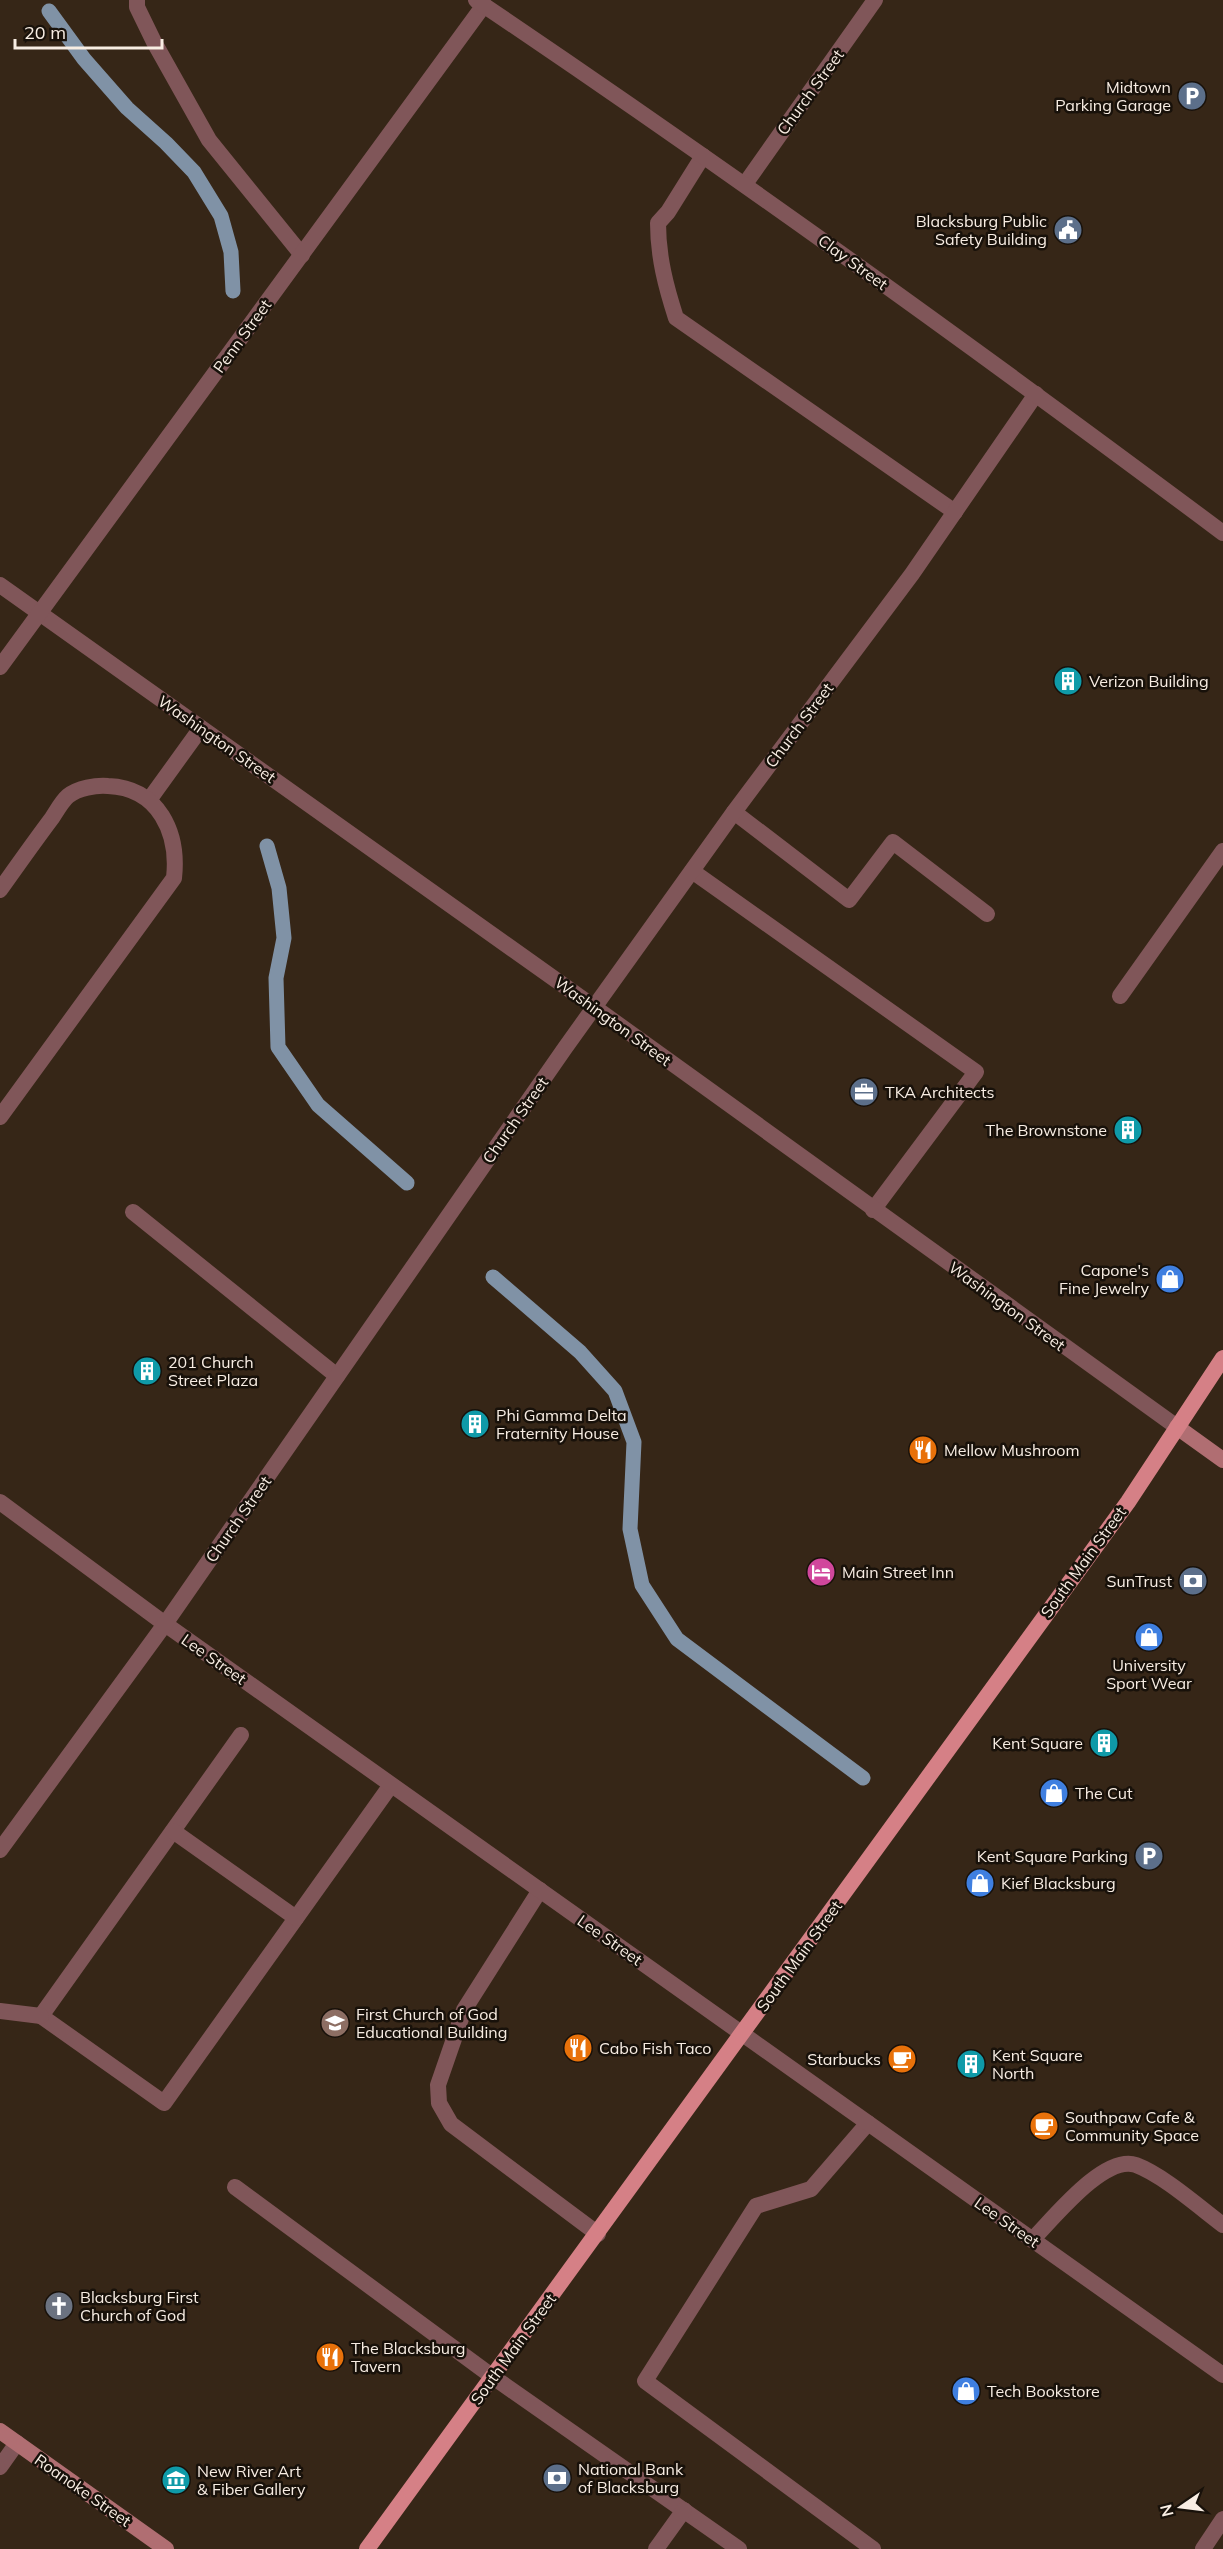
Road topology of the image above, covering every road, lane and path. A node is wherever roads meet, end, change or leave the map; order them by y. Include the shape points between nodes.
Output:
1 (136, 0) edge
2 (875, 0) edge
3 (480, 3) edge
4 (703, 156) junction
5 (745, 184) junction
6 (302, 255) junction
7 (1036, 394) junction
8 (955, 512) junction
9 (1223, 533) edge
10 (0, 585) edge
11 (39, 612) junction
12 (0, 667) edge
13 (201, 728) junction
14 (149, 800) junction
15 (734, 812) junction
16 (1223, 851) edge
17 (692, 871) junction
18 (0, 890) edge
19 (987, 914) dead end
20 (1120, 996) dead end
21 (594, 1007) junction
22 (0, 1117) edge
23 (873, 1210) junction
24 (133, 1212) dead end
25 (1223, 1358) edge
26 (338, 1376) junction
27 (1177, 1427) junction
28 (1223, 1460) edge
29 (0, 1502) edge
30 (165, 1624) junction
31 (242, 1735) dead end
32 (391, 1785) junction
33 (173, 1831) junction
34 (0, 1850) edge
35 (540, 1890) junction
36 (296, 1918) junction
37 (0, 2011) edge
38 (41, 2016) junction
39 (742, 2034) junction
40 (868, 2123) junction
41 (235, 2187) dead end
42 (1223, 2225) edge
43 (598, 2234) junction
44 (1032, 2240) junction
45 (1223, 2375) edge
46 (493, 2377) junction
47 (0, 2431) edge
48 (17, 2443) junction
49 (0, 2467) edge
50 (684, 2510) junction
51 (1223, 2519) edge
52 (733, 2547) edge
53 (166, 2549) edge
54 (367, 2549) edge
55 (656, 2549) edge
56 (873, 2549) edge
57 (1203, 2549) edge

1 - 6 street via 154,42 209,140
2 - 5 street, Church Street
3 - 4 street, Clay Street
3 - 6 street, Penn Street
4 - 5 street, Clay Street
4 - 8 street via 658,224 666,288 676,318
5 - 7 street, Clay Street
6 - 11 street, Penn Street
7 - 8 street, Church Street
7 - 9 street, Clay Street
8 - 15 street, Church Street
10 - 11 street, Washington Street
11 - 12 street, Penn Street
11 - 13 street, Washington Street
13 - 14 street
13 - 21 street, Washington Street
14 - 18 street via 117,786 96,785 68,796
14 - 22 street via 172,835 174,878
15 - 17 street, Church Street
15 - 19 street via 849,900 893,842
16 - 20 street
17 - 21 street, Church Street
17 - 23 street via 976,1072
21 - 23 street, Washington Street
21 - 26 street, Church Street
23 - 27 street, Washington Street
24 - 26 street
25 - 27 main road, South Main Street
26 - 30 street, Church Street
27 - 28 main road, Washington Street
27 - 39 main road, South Main Street via 1128,1502
29 - 30 street, Lee Street
30 - 32 street, Lee Street
30 - 34 street, Church Street
31 - 33 street
32 - 35 street, Lee Street
32 - 36 street
33 - 36 street
33 - 38 street
35 - 39 street, Lee Street
35 - 43 street via 464,2010 438,2085 440,2103 452,2124
36 - 38 street via 164,2103
37 - 38 street
39 - 40 street, Lee Street
39 - 43 main road, South Main Street
40 - 44 street, Lee Street
40 - 56 street via 811,2189 756,2206 645,2381
41 - 46 street
42 - 44 street via 1134,2164 1109,2168 1088,2182
43 - 46 main road, South Main Street
44 - 45 street, Lee Street
46 - 50 street
46 - 54 main road, South Main Street
47 - 48 main road, Roanoke Street
48 - 49 street
48 - 53 main road, Roanoke Street
50 - 52 street
50 - 55 street
51 - 57 street

